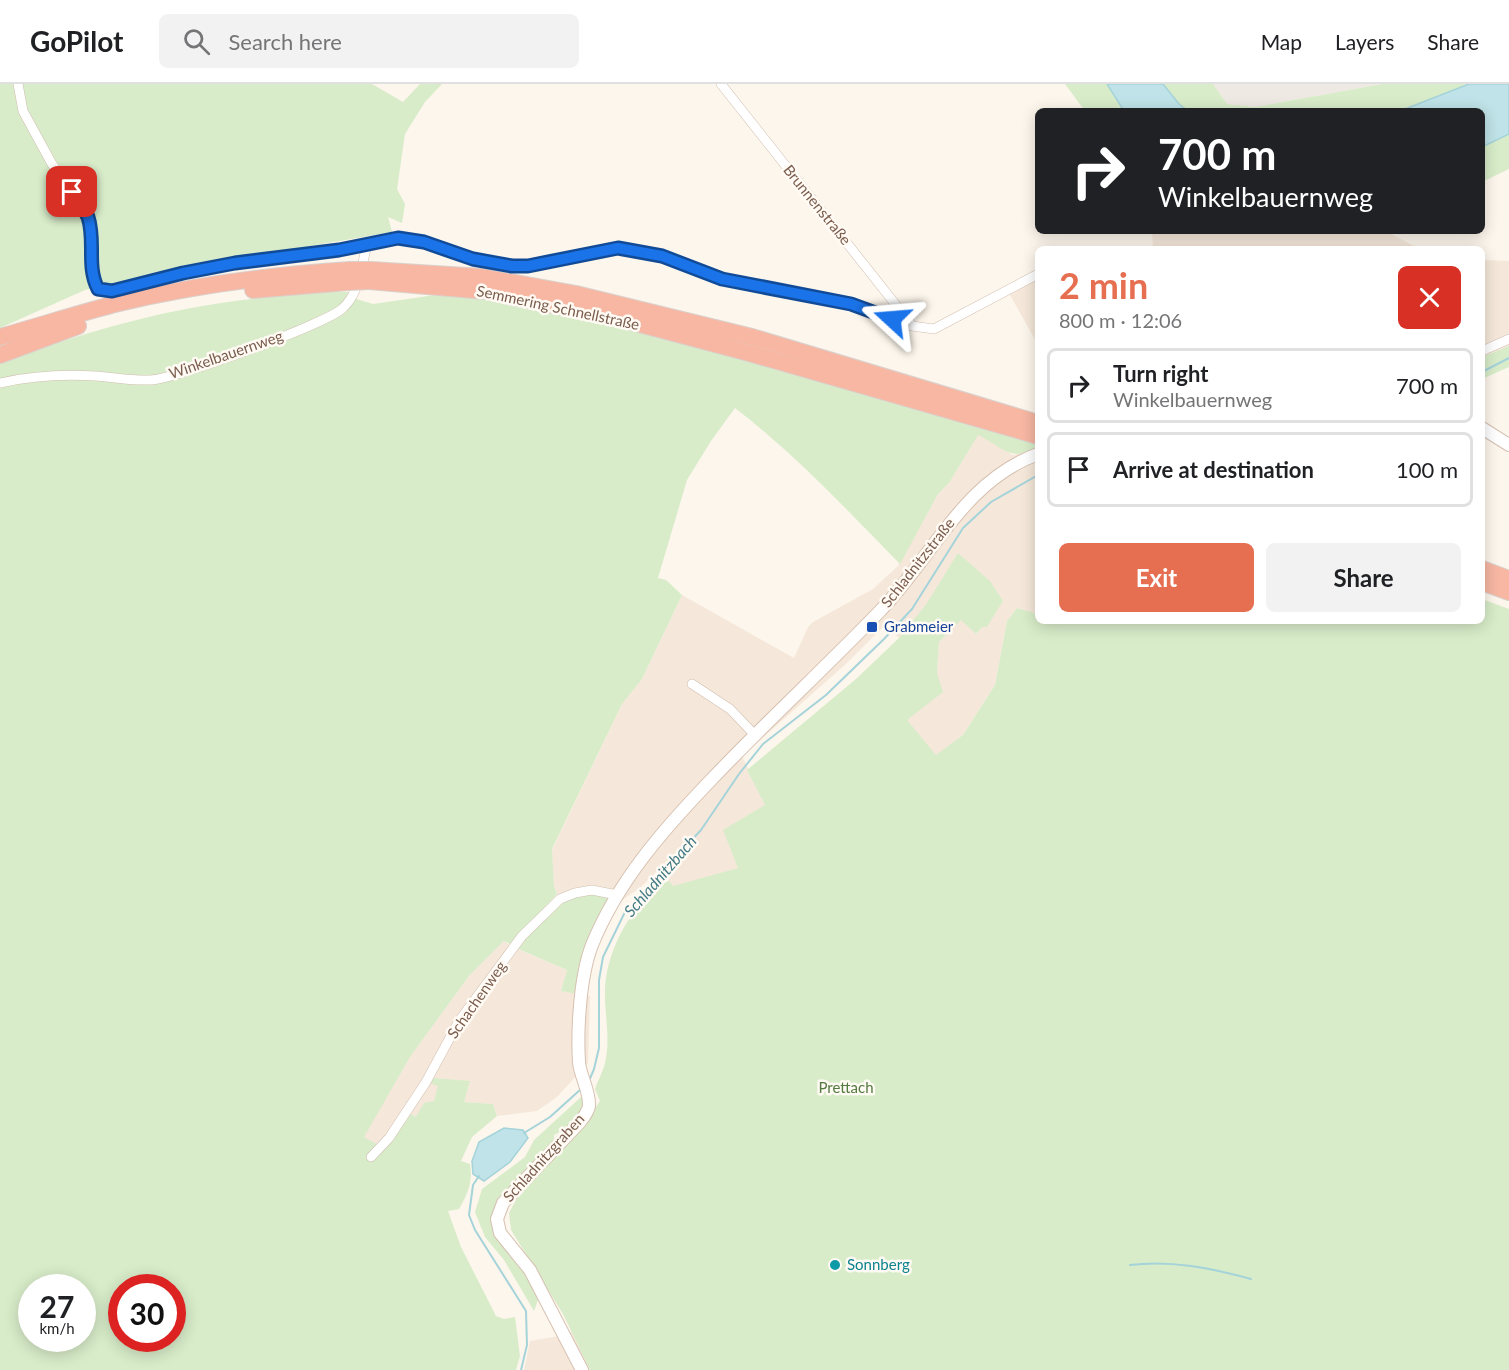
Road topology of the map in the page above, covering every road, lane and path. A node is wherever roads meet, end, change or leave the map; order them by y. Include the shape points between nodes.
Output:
1 (18, 84) edge
2 (721, 84) edge
3 (367, 245) junction
4 (370, 275) junction
5 (349, 276) junction
6 (1035, 276) edge
7 (912, 326) junction
8 (0, 337) edge
9 (1509, 339) edge
10 (1485, 350) edge
11 (0, 355) edge
12 (0, 383) edge
13 (1035, 422) edge
14 (1485, 430) edge
15 (1035, 435) edge
16 (1509, 445) edge
17 (1035, 456) edge
18 (1485, 570) edge
19 (1509, 579) edge
20 (1485, 583) edge
21 (1509, 592) edge
22 (692, 684) dead end
23 (754, 734) junction
24 (617, 895) junction
25 (371, 1157) dead end
26 (582, 1370) edge

1 - 3 street via 23,111 88,218 93,280 98,289 112,291 235,263
2 - 7 street, Brunnenstraße
3 - 7 street via 385,239 411,238 473,259 512,266 618,248 662,256 722,279 851,304
3 - 12 street, Winkelbauernweg via 355,292 342,310 248,349 152,380 53,375
4 - 5 highway, Semmering Schnellstraße, bridge
4 - 13 highway, Semmering Schnellstraße via 482,277 576,294 752,338
4 - 15 highway, Semmering Schnellstraße via 485,291 617,318
5 - 8 highway, Semmering Schnellstraße via 284,274 201,287 119,303
5 - 11 highway, Semmering Schnellstraße via 121,314
6 - 7 street via 934,329
9 - 10 street
14 - 16 street
17 - 23 street, Schladnitzstraße via 994,477 976,494 882,609
18 - 19 highway
20 - 21 highway
22 - 23 street via 730,709
23 - 24 street, Schladnitzstraße via 652,843
24 - 25 street, Schachenweg via 592,890 560,899 522,936 459,1021 389,1138
24 - 26 street, Schladnitzgraben via 582,978 579,1061 588,1098 587,1112 516,1187 496,1219 500,1233 530,1270

